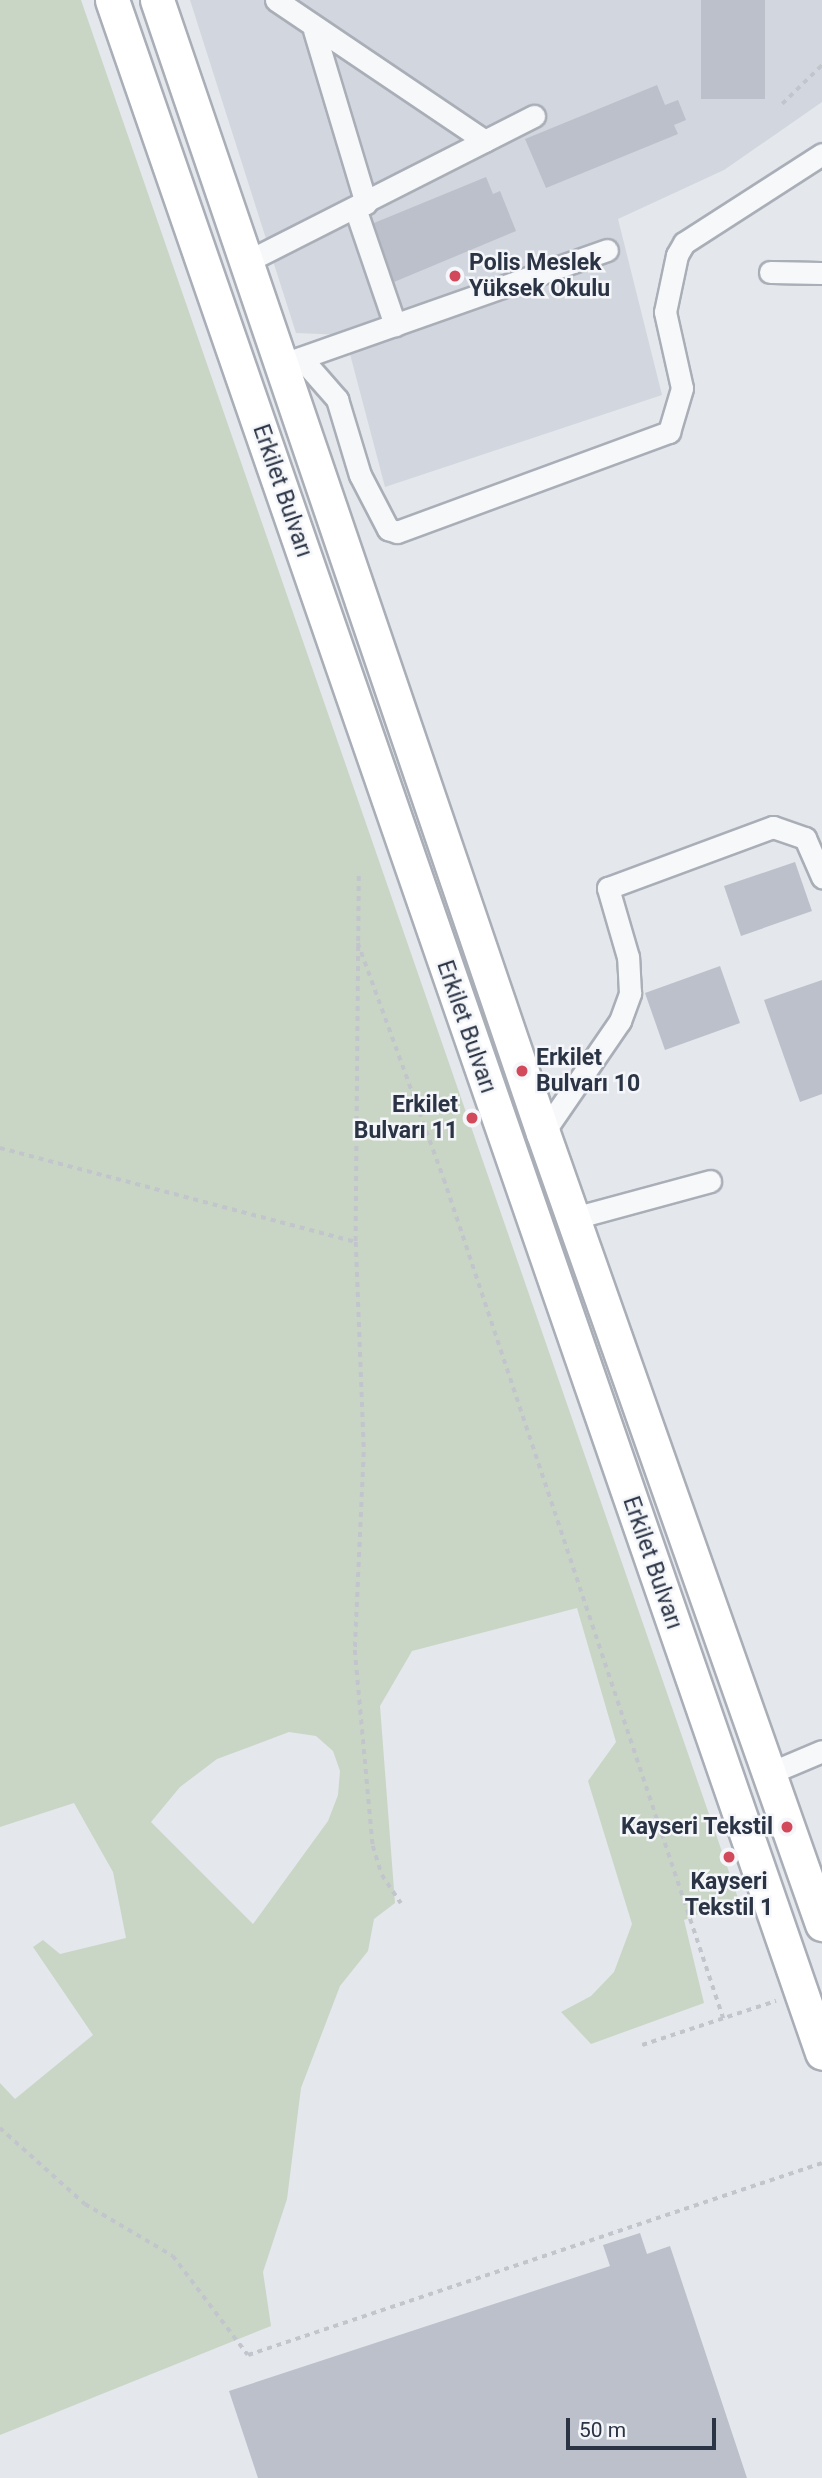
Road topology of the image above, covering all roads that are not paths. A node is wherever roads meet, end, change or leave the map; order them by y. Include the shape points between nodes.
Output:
1 (112, 0) edge
2 (157, 0) edge
3 (276, 0) edge
4 (314, 30) junction
5 (534, 116) dead end
6 (485, 141) junction
7 (822, 154) edge
8 (360, 206) junction
9 (607, 250) dead end
10 (246, 262) junction
11 (770, 272) dead end
12 (822, 273) edge
13 (395, 325) junction
14 (291, 362) junction
15 (820, 866) edge
16 (543, 1133) junction
17 (710, 1181) dead end
18 (573, 1218) junction
19 (822, 1751) edge
20 (770, 1773) junction
21 (822, 1924) edge
22 (812, 1988) edge
23 (822, 2053) edge

1 - 22 main road, Erkilet Bulvarı
2 - 10 main road, Erkilet Bulvarı
3 - 4 street
4 - 6 street
4 - 8 street
5 - 6 street
6 - 8 street
7 - 14 street via 684,243 677,255 665,312 682,388 669,432 397,532 388,529 360,475 337,399
8 - 10 street
8 - 13 street
9 - 13 street
10 - 14 main road, Erkilet Bulvarı
11 - 12 street
13 - 14 street
14 - 16 main road, Erkilet Bulvarı
15 - 16 street via 805,838 773,827 608,888 628,957 630,993 620,1021
16 - 18 main road, Erkilet Bulvarı
17 - 18 street
18 - 20 main road, Erkilet Bulvarı
19 - 20 street
20 - 21 main road, Erkilet Bulvarı
22 - 23 main road, Erkilet Bulvarı

